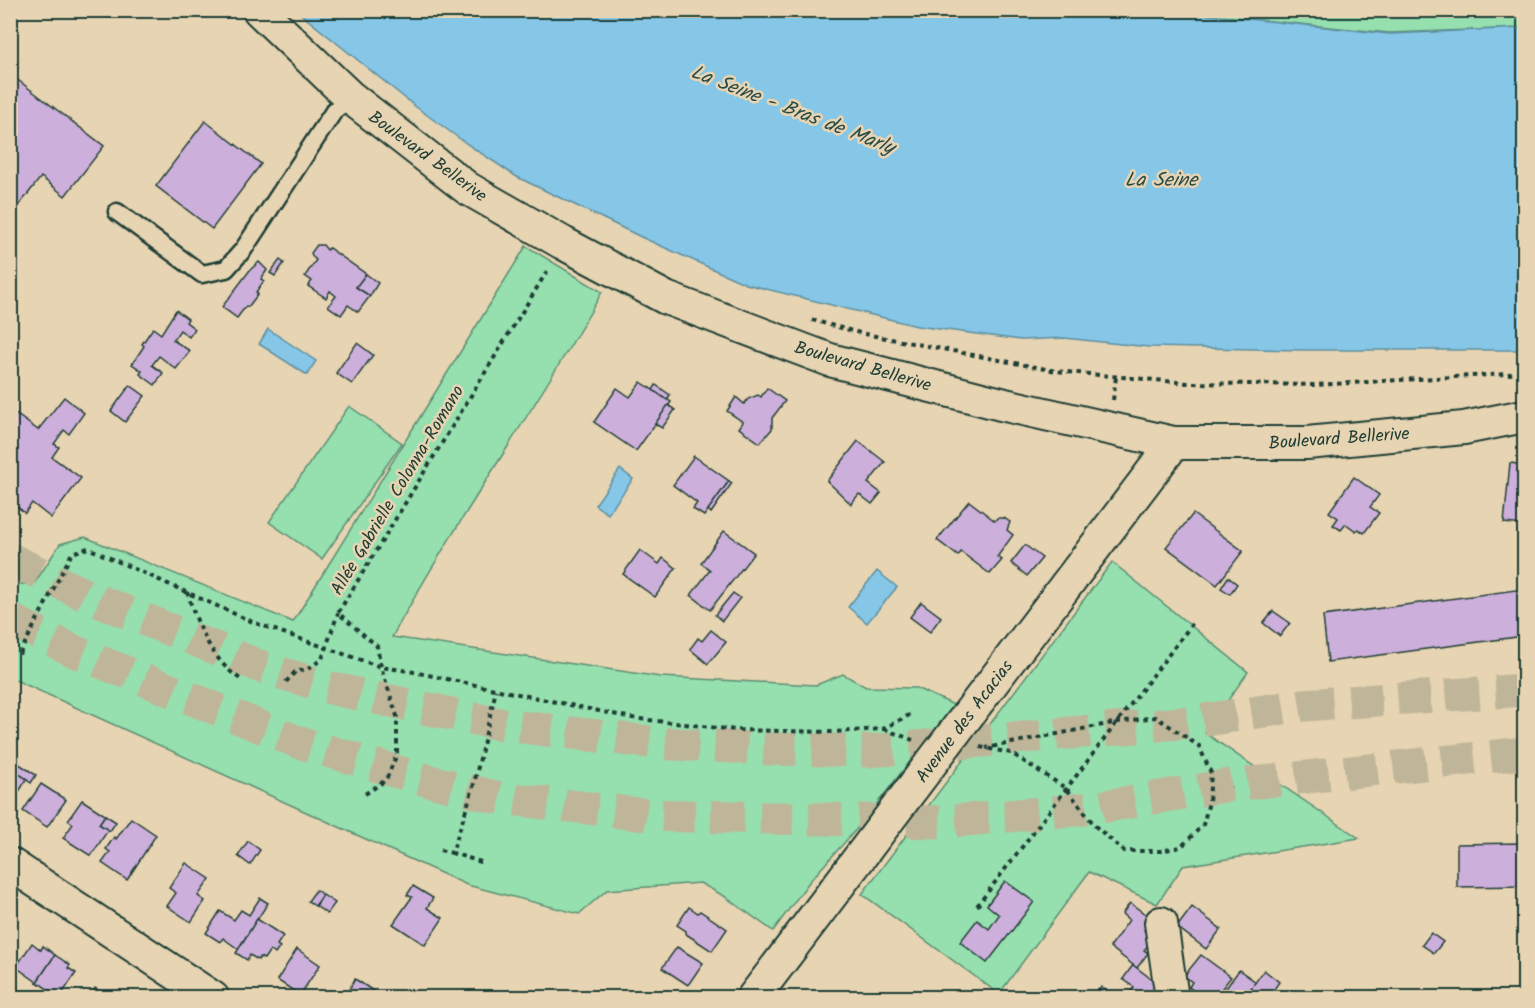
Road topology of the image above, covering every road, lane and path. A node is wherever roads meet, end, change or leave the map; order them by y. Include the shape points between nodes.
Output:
1 (259, 10) edge
2 (350, 97) junction
3 (117, 212) dead end
4 (563, 243) junction
5 (805, 318) dead end
6 (1524, 373) edge
7 (1524, 416) edge
8 (1174, 443) junction
9 (187, 592) junction
10 (338, 613) junction
11 (1192, 624) dead end
12 (325, 648) junction
13 (10, 652) edge
14 (381, 667) junction
15 (242, 680) dead end
16 (286, 682) dead end
17 (496, 690) junction
18 (913, 713) dead end
19 (1118, 722) junction
20 (946, 745) junction
21 (986, 748) junction
22 (1067, 789) junction
23 (365, 794) dead end
24 (440, 850) dead end
25 (452, 854) junction
26 (481, 862) dead end
27 (10, 864) edge
28 (977, 906) dead end
29 (1161, 923) dead end
30 (213, 998) edge
31 (753, 998) edge
32 (1172, 998) edge

1 - 2 street, Boulevard Bellerive
2 - 3 lane via 334,111 243,250 226,269 202,274
2 - 4 street, Boulevard Bellerive via 467,188
4 - 8 street, Boulevard Bellerive via 666,298 830,360
4 - 10 path, Allée Gabrielle Colonna-Romano
5 - 6 path, Boulevard Bellerive via 860,333 1056,371 1188,383 1314,385
7 - 8 street, Boulevard Bellerive via 1464,428 1307,443
8 - 20 street, Avenue des Acacias
9 - 12 path via 255,623
9 - 13 path via 88,548 80,550 72,553 20,653
9 - 15 path via 216,657
10 - 12 path
10 - 14 path, Allée Gabrielle Colonna-Romano via 377,646
11 - 19 path
12 - 14 path
12 - 16 path via 322,659 295,672
14 - 17 path
14 - 23 path, Allée Gabrielle Colonna-Romano via 397,717 397,754 386,780
17 - 18 path via 632,718 736,730 883,729
17 - 25 path via 473,788
19 - 21 path
19 - 22 path
19 - 22 path via 1156,717 1200,746 1211,773 1203,825 1181,847 1124,851 1095,826
20 - 21 path
20 - 31 street, Avenue des Acacias
21 - 22 path via 1011,753
22 - 28 path
24 - 25 path
25 - 26 path
27 - 30 street
29 - 32 street

